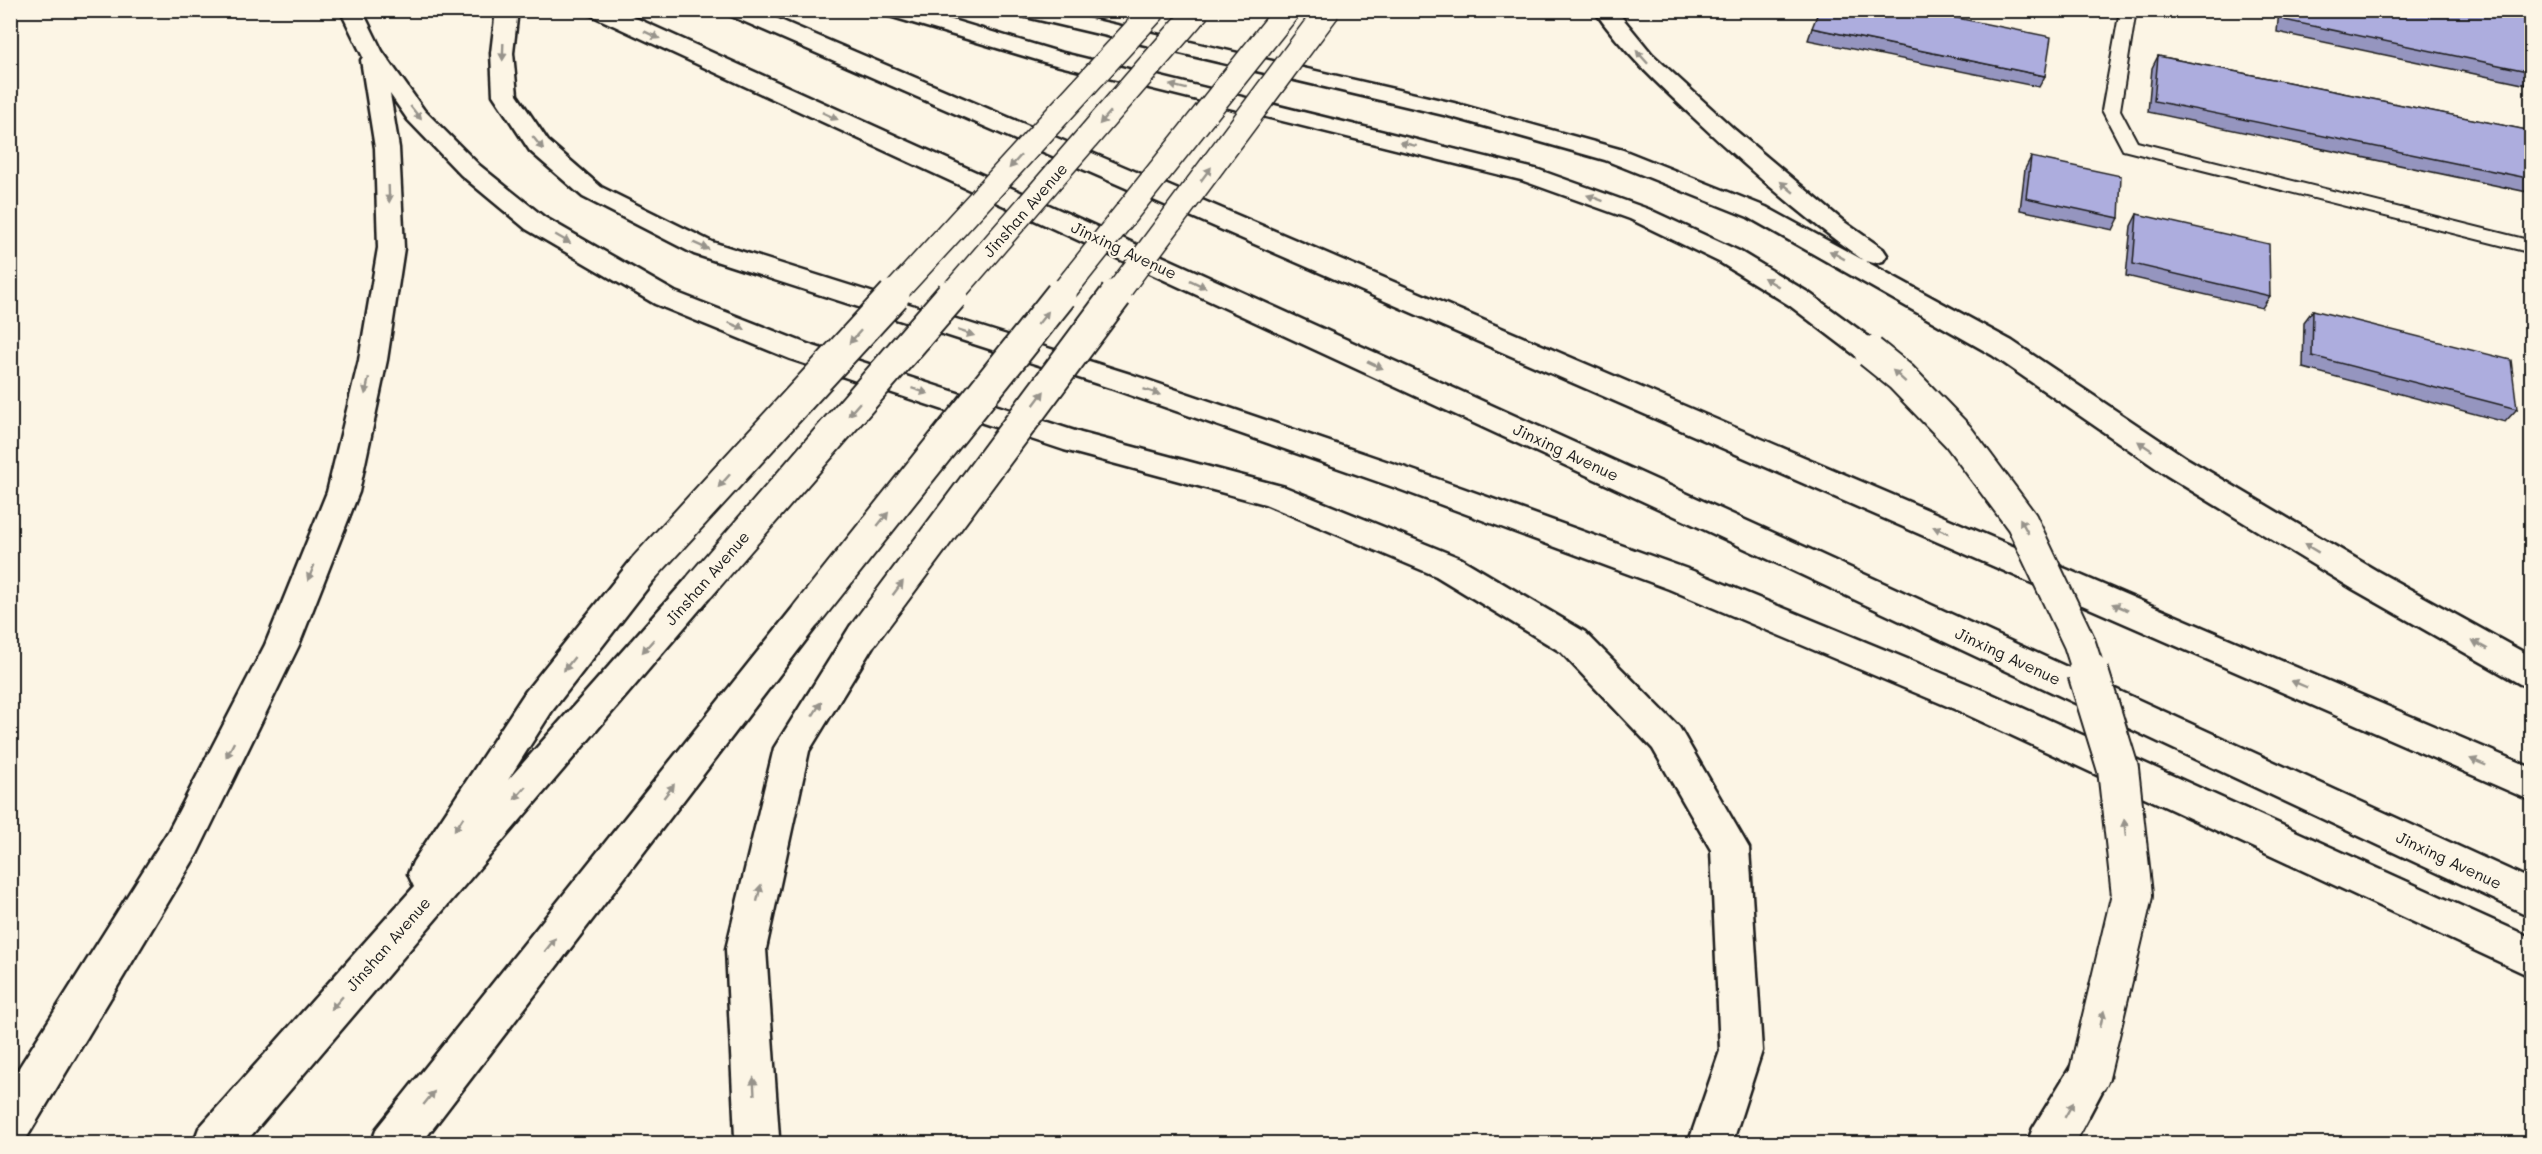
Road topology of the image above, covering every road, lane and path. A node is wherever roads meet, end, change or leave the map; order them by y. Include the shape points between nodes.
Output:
1 (351, 10) edge
2 (507, 10) edge
3 (599, 10) edge
4 (737, 10) edge
5 (894, 10) edge
6 (1022, 10) edge
7 (1154, 10) edge
8 (1198, 10) edge
9 (1288, 10) edge
10 (1328, 10) edge
11 (1604, 10) edge
12 (2128, 10) edge
13 (371, 52) junction
14 (2532, 247) edge
15 (2002, 348) junction
16 (2532, 674) edge
17 (2532, 785) edge
18 (2532, 898) edge
19 (2532, 958) edge
20 (361, 976) junction
21 (10, 1123) edge
22 (215, 1143) edge
23 (393, 1143) edge
24 (760, 1143) edge
25 (1710, 1143) edge
26 (2049, 1143) edge

1 - 13 highway
2 -> 19 highway via 502,53 505,95 539,146 592,192 703,248 1120,381 1681,580 1983,706
3 -> 18 highway, Jinxing Avenue
17 -> 4 highway
26 -> 5 highway, bridge via 2089,1076 2132,895 2118,769 2079,642 2022,522 1958,436 1901,377 1799,299 1730,257 1639,214 1530,175 1052,57
15 -> 6 highway via 1757,212 1614,155 1454,110
7 -> 20 highway, bridge via 644,568 539,702
8 -> 20 highway, Jinshan Avenue, bridge
23 -> 9 highway, bridge via 807,614
24 -> 10 highway, bridge via 746,949 792,748 863,635
15 -> 11 highway via 1834,227 1644,59
12 - 14 lane via 2110,110 2130,146
13 -> 21 highway via 387,148 391,248 373,360 343,492 282,645 183,842
13 -> 25 highway via 416,115 470,170 535,223 665,298 800,352 1076,442 1274,495 1448,567 1573,642 1666,738 1730,848 1741,1051
16 -> 15 highway via 2177,467
20 -> 22 highway, Jinshan Avenue

